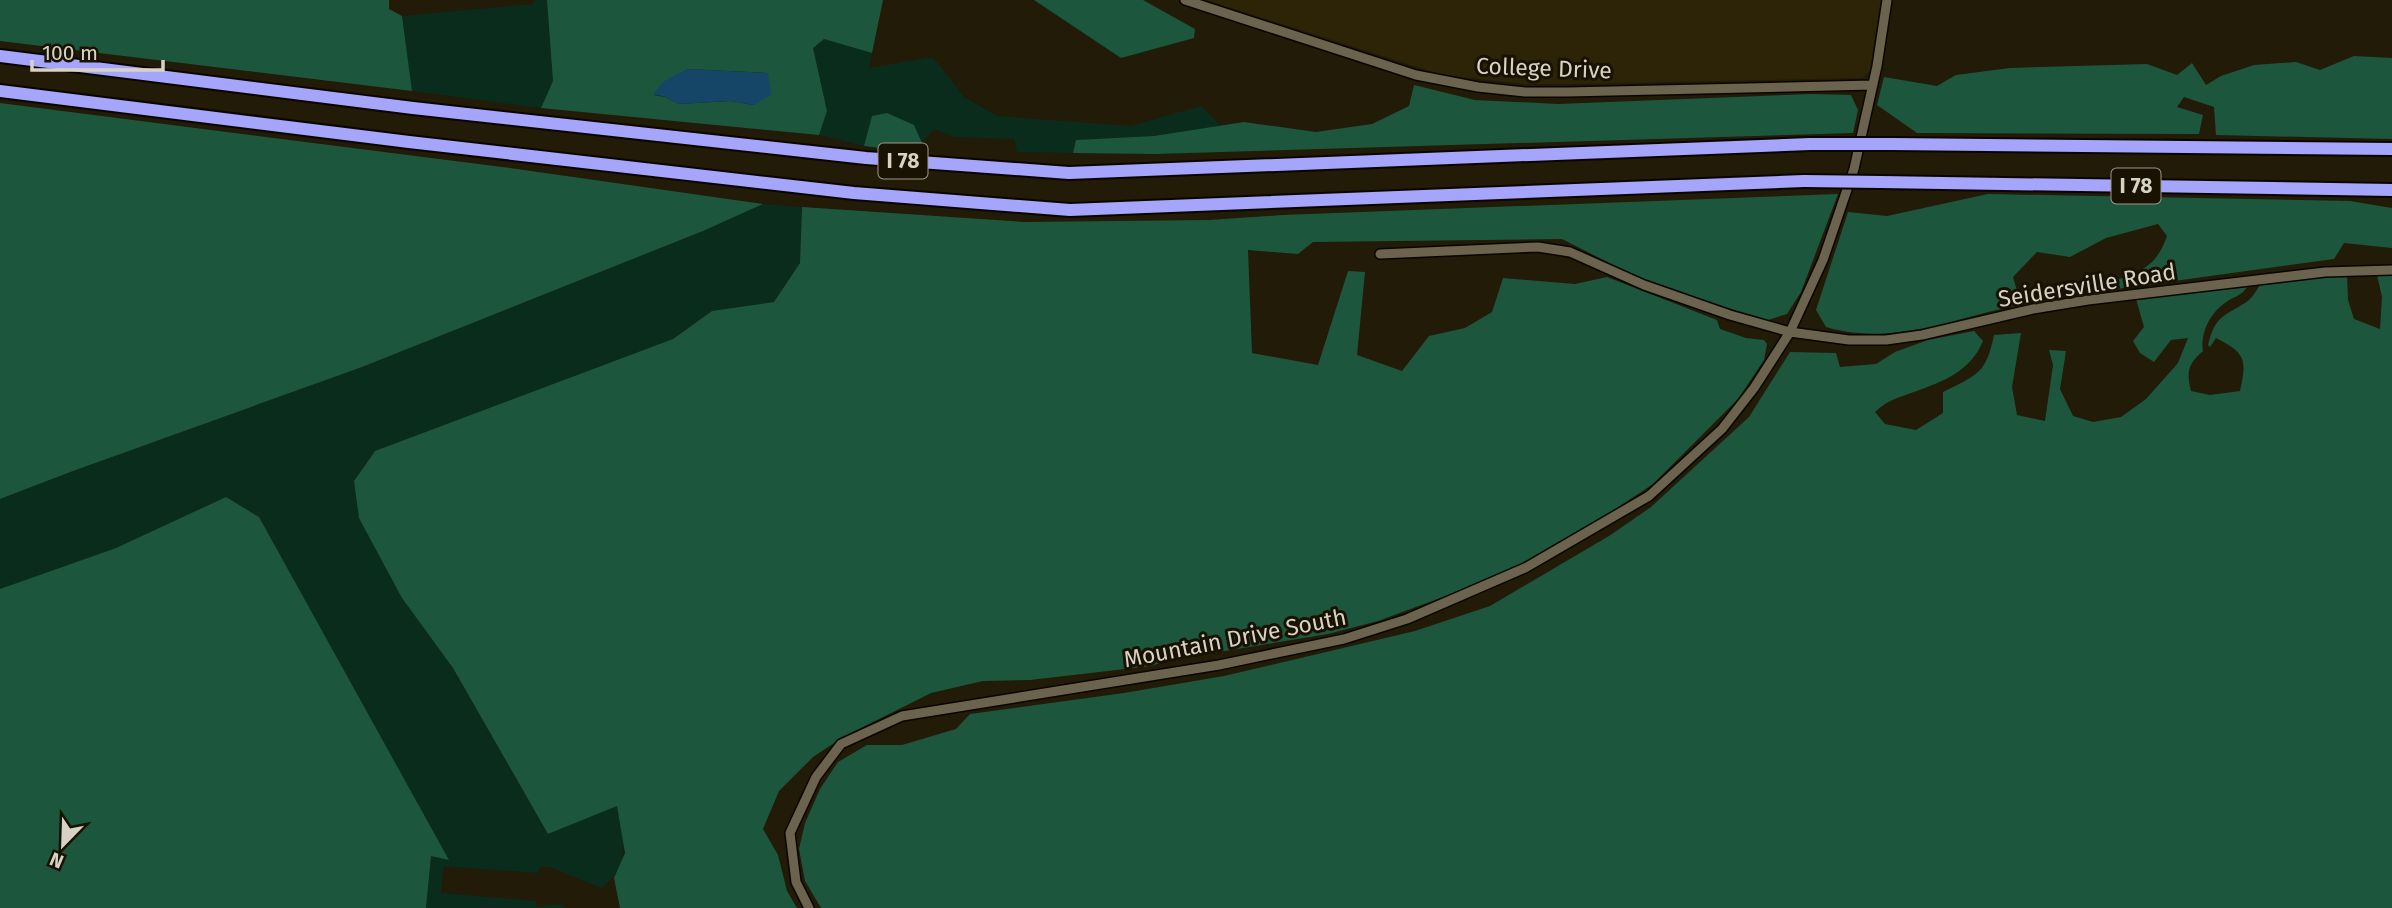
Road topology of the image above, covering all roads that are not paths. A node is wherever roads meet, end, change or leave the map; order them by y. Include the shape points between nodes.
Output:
1 (1185, 0) edge
2 (1887, 0) edge
3 (0, 56) edge
4 (1873, 85) junction
5 (0, 91) edge
6 (2392, 149) edge
7 (2392, 190) edge
8 (1380, 254) dead end
9 (2392, 270) edge
10 (1790, 332) junction
11 (810, 908) edge

1 - 4 street, College Drive via 1416,75 1478,87 1567,92
2 - 4 street, Mountain Drive South
3 - 6 highway, I 78, bridge via 852,157 1069,173 1810,144
4 - 10 street, Mountain Drive South via 1842,206
5 - 7 highway, I 78, bridge via 854,193 1070,210 1804,181
8 - 10 street, Seidersville Road via 1557,248 1665,294
9 - 10 street, Seidersville Road via 2325,272 2088,300 1902,338 1849,340
10 - 11 street, Mountain Drive South via 1722,429 1649,496 1525,568 1464,596 1344,639 1219,665 902,716 841,744 816,777 790,833 796,881

